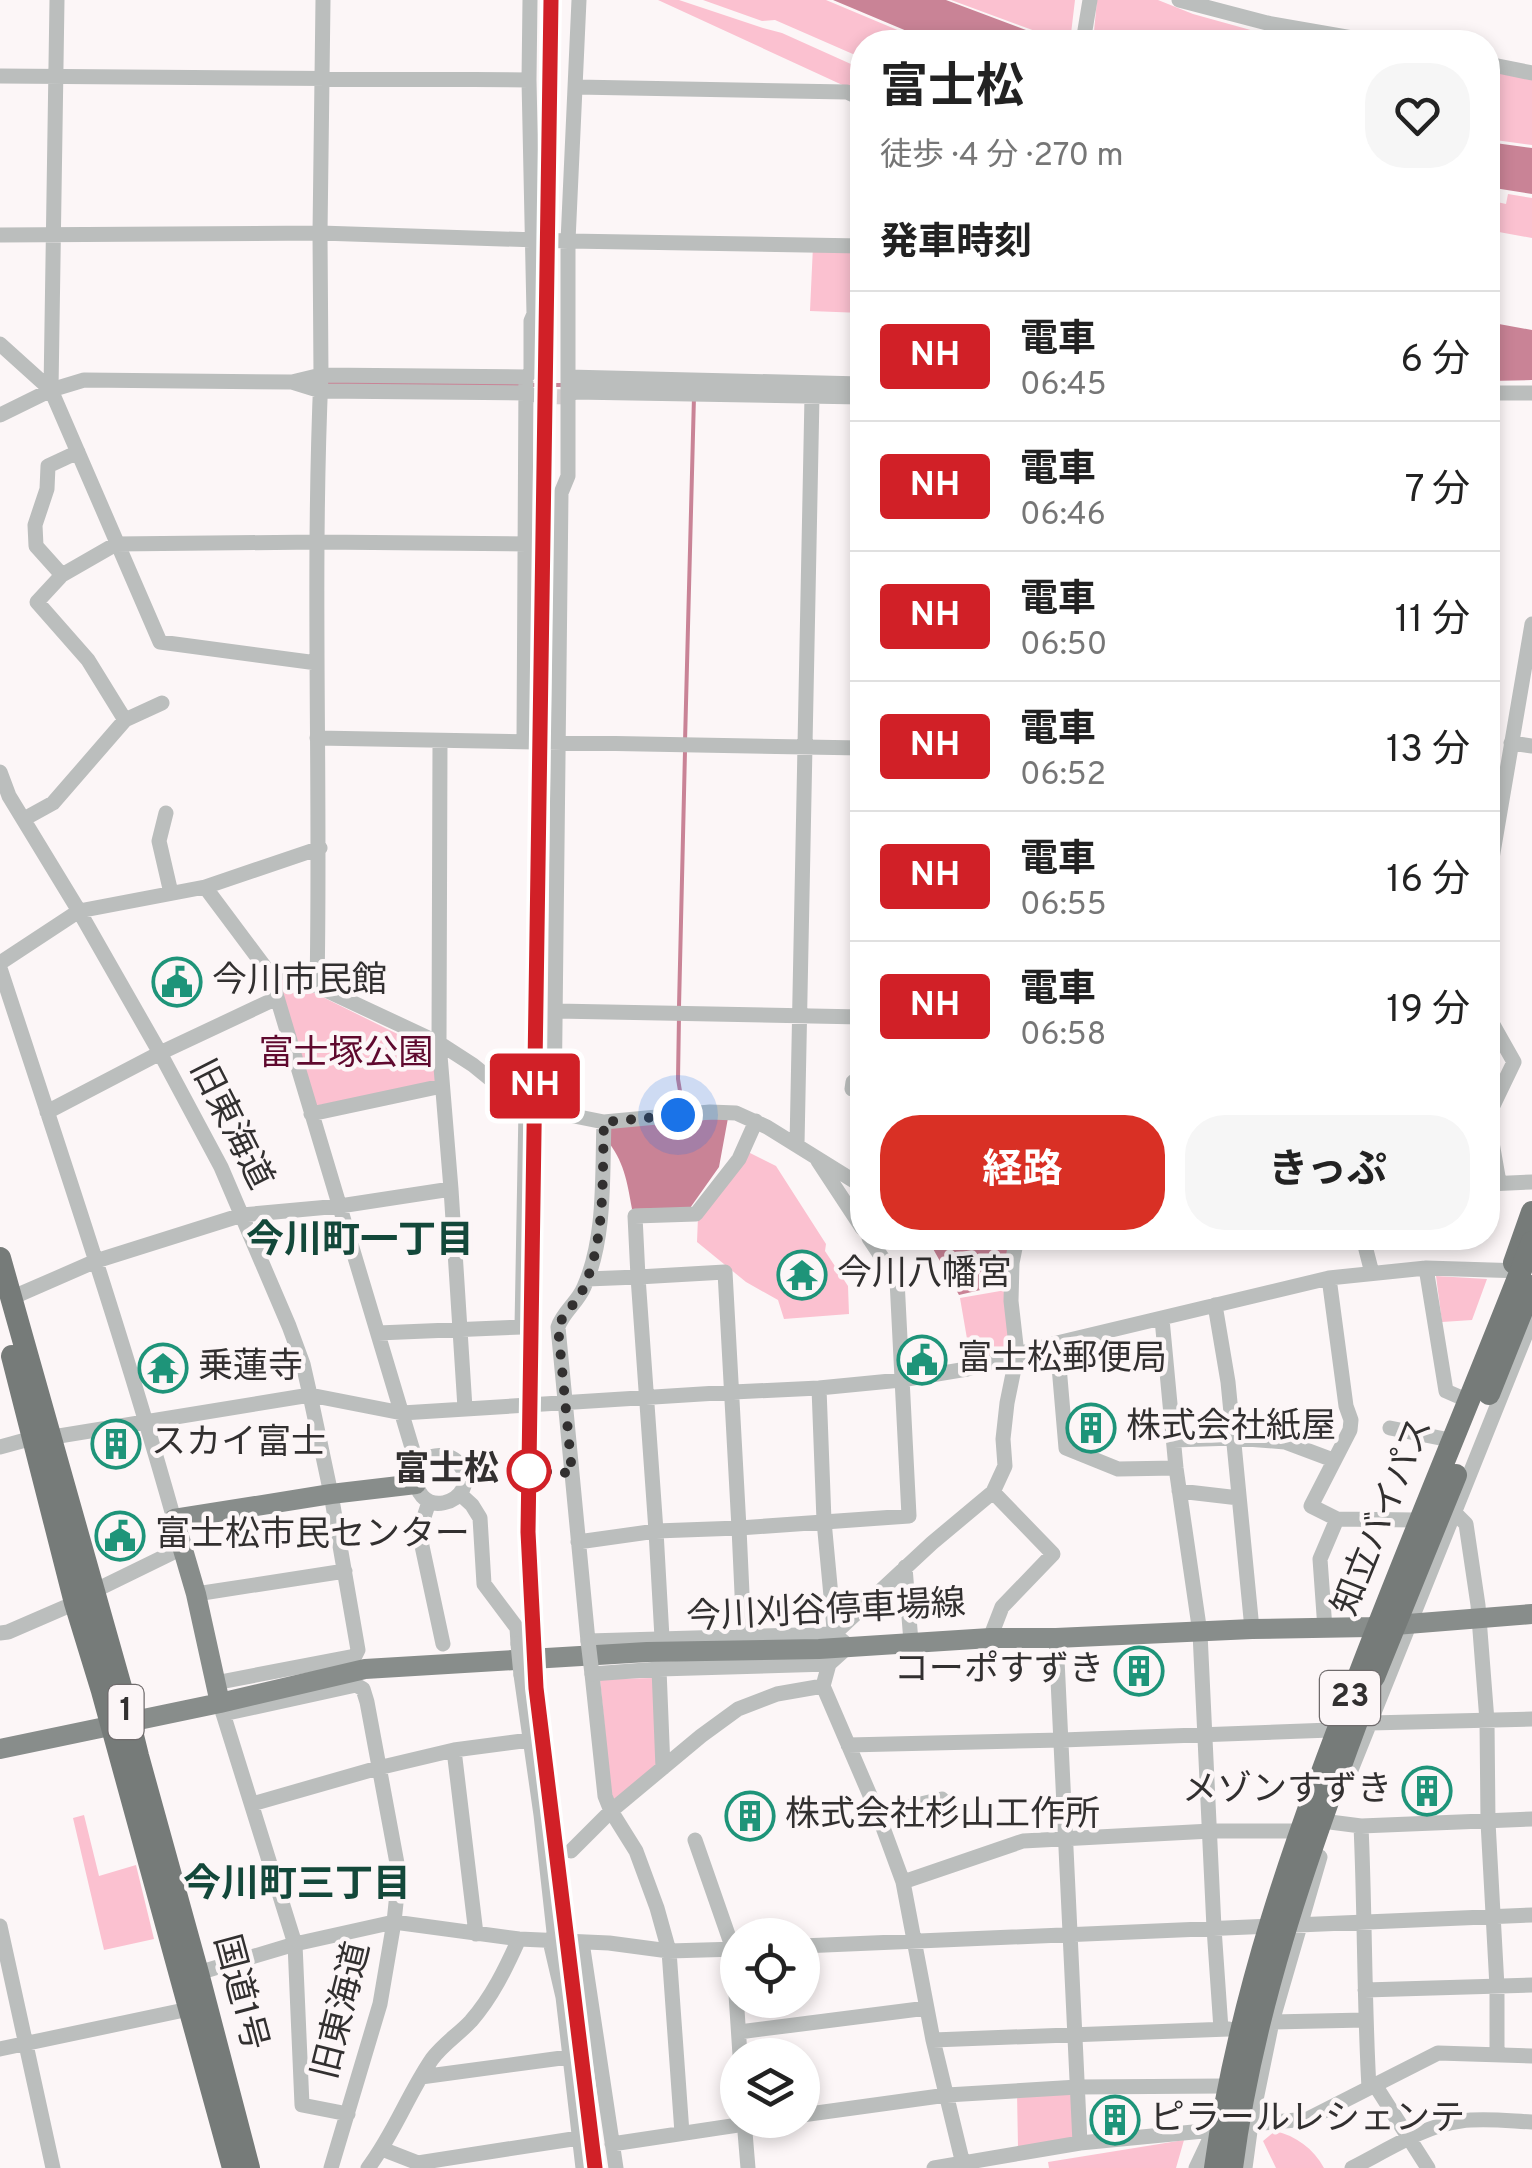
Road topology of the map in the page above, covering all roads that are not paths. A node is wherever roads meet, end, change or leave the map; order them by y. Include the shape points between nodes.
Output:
1 (57, 0) edge
2 (324, 0) edge
3 (530, 0) edge
4 (579, 0) edge
5 (1090, 0) edge
6 (1179, 0) edge
7 (1085, 30) edge
8 (1311, 30) edge
9 (1500, 66) edge
10 (1532, 73) edge
11 (0, 76) edge
12 (56, 76) junction
13 (322, 78) junction
14 (529, 80) junction
15 (576, 87) junction
16 (850, 93) edge
17 (320, 233) junction
18 (0, 235) edge
19 (54, 236) junction
20 (534, 240) junction
21 (568, 240) junction
22 (850, 246) edge
23 (0, 344) edge
24 (568, 377) junction
25 (321, 383) junction
26 (850, 384) edge
27 (529, 389) junction
28 (51, 390) junction
29 (1500, 393) edge
30 (1532, 393) edge
31 (812, 396) junction
32 (568, 397) junction
33 (850, 398) edge
34 (0, 415) edge
35 (78, 452) junction
36 (318, 542) junction
37 (116, 544) junction
38 (527, 544) junction
39 (62, 575) junction
40 (1532, 624) edge
41 (317, 663) junction
42 (162, 703) dead end
43 (125, 720) junction
44 (317, 738) junction
45 (440, 740) junction
46 (524, 740) junction
47 (558, 742) junction
48 (1511, 743) junction
49 (1532, 746) edge
50 (805, 747) junction
51 (850, 748) edge
52 (0, 772) edge
53 (1500, 794) edge
54 (166, 813) dead end
55 (24, 819) junction
56 (320, 848) junction
57 (205, 887) junction
58 (171, 893) junction
59 (79, 910) junction
60 (0, 966) edge
61 (270, 974) junction
62 (317, 986) junction
63 (277, 998) junction
64 (556, 1011) junction
65 (800, 1017) junction
66 (850, 1017) edge
67 (1500, 1037) edge
68 (439, 1044) junction
69 (160, 1054) junction
70 (442, 1086) junction
71 (1500, 1092) edge
72 (47, 1112) junction
73 (310, 1114) junction
74 (756, 1121) junction
75 (604, 1122) junction
76 (797, 1146) junction
77 (815, 1156) junction
78 (850, 1178) edge
79 (1532, 1182) edge
80 (1500, 1183) edge
81 (451, 1189) junction
82 (340, 1206) junction
83 (850, 1210) edge
84 (1532, 1212) edge
85 (242, 1215) junction
86 (1532, 1242) edge
87 (876, 1250) edge
88 (1015, 1250) edge
89 (1366, 1250) edge
90 (0, 1258) edge
91 (96, 1261) junction
92 (1426, 1268) junction
93 (1521, 1271) edge
94 (1372, 1273) junction
95 (638, 1276) junction
96 (1329, 1278) junction
97 (587, 1279) junction
98 (1532, 1286) edge
99 (5, 1305) edge
100 (1215, 1305) junction
101 (1162, 1319) junction
102 (1532, 1319) edge
103 (461, 1330) junction
104 (378, 1334) junction
105 (1057, 1344) junction
106 (1527, 1346) edge
107 (1017, 1354) junction
108 (6, 1355) edge
109 (901, 1380) junction
110 (819, 1388) junction
111 (733, 1392) junction
112 (1464, 1392) junction
113 (310, 1395) junction
114 (646, 1398) junction
115 (566, 1404) junction
116 (464, 1408) junction
117 (402, 1413) junction
118 (146, 1420) junction
119 (1390, 1428) dead end
120 (59, 1436) dead end
121 (1234, 1438) junction
122 (1445, 1439) junction
123 (1174, 1440) junction
124 (22, 1441) dead end
125 (0, 1447) edge
126 (1333, 1460) junction
127 (416, 1461) junction
128 (1176, 1468) junction
129 (1179, 1491) junction
130 (993, 1492) junction
131 (422, 1493) junction
132 (331, 1494) junction
133 (460, 1494) junction
134 (1239, 1498) junction
135 (1454, 1512) junction
136 (908, 1516) junction
137 (1337, 1519) junction
138 (174, 1520) junction
139 (824, 1520) junction
140 (1415, 1520) junction
141 (739, 1528) junction
142 (656, 1531) junction
143 (578, 1542) junction
144 (932, 1543) junction
145 (182, 1548) junction
146 (905, 1567) junction
147 (345, 1571) junction
148 (196, 1594) junction
149 (84, 1597) junction
150 (1532, 1614) edge
151 (1478, 1619) junction
152 (1409, 1623) junction
153 (1370, 1628) junction
154 (1252, 1629) junction
155 (1326, 1629) junction
156 (0, 1633) edge
157 (1200, 1633) junction
158 (744, 1637) junction
159 (662, 1638) junction
160 (990, 1638) junction
161 (1056, 1638) junction
162 (588, 1641) junction
163 (911, 1642) junction
164 (443, 1644) dead end
165 (834, 1648) junction
166 (775, 1666) junction
167 (659, 1668) junction
168 (592, 1674) junction
169 (822, 1686) junction
170 (777, 1694) junction
171 (219, 1700) junction
172 (1532, 1719) edge
173 (1486, 1721) junction
174 (1370, 1723) junction
175 (119, 1724) junction
176 (1330, 1730) junction
177 (1207, 1733) junction
178 (530, 1740) junction
179 (1062, 1740) junction
180 (848, 1745) junction
181 (0, 1749) edge
182 (454, 1750) junction
183 (378, 1768) junction
184 (662, 1768) junction
185 (942, 1799) dead end
186 (252, 1804) junction
187 (611, 1811) junction
188 (878, 1814) junction
189 (1532, 1819) edge
190 (1330, 1822) junction
191 (1488, 1822) junction
192 (1362, 1826) junction
193 (1211, 1831) junction
194 (1295, 1831) junction
195 (1066, 1837) junction
196 (696, 1840) dead end
197 (572, 1851) dead end
198 (904, 1882) junction
199 (1532, 1915) edge
200 (1491, 1916) junction
201 (724, 1918) edge
202 (394, 1922) junction
203 (1366, 1924) junction
204 (1300, 1925) junction
205 (0, 1926) edge
206 (1265, 1926) junction
207 (1214, 1928) junction
208 (476, 1934) junction
209 (1070, 1935) junction
210 (519, 1940) junction
211 (553, 1941) junction
212 (916, 1941) junction
213 (582, 1942) junction
214 (295, 1944) junction
215 (820, 1945) edge
216 (720, 1949) edge
217 (669, 1950) junction
218 (198, 1973) junction
219 (1532, 1985) edge
220 (1497, 1986) junction
221 (1365, 1990) junction
222 (189, 2008) junction
223 (927, 2008) junction
224 (737, 2018) edge
225 (1365, 2020) junction
226 (1272, 2022) junction
227 (1230, 2029) junction
228 (738, 2032) junction
229 (1076, 2035) junction
230 (739, 2038) edge
231 (933, 2040) junction
232 (24, 2043) junction
233 (0, 2049) edge
234 (1497, 2054) junction
235 (1532, 2056) edge
236 (568, 2057) junction
237 (421, 2077) junction
238 (1224, 2086) junction
239 (1078, 2087) junction
240 (1371, 2087) junction
241 (948, 2095) junction
242 (820, 2113) edge
243 (348, 2114) junction
244 (1532, 2122) edge
245 (1252, 2124) junction
246 (720, 2126) edge
247 (1214, 2130) junction
248 (682, 2133) junction
249 (580, 2138) junction
250 (745, 2138) edge
251 (1409, 2140) junction
252 (1080, 2143) junction
253 (612, 2144) junction
254 (382, 2150) junction
255 (1244, 2164) edge
256 (417, 2166) edge
257 (963, 2166) edge
258 (52, 2168) edge
259 (233, 2168) edge
260 (250, 2168) edge
261 (331, 2168) edge
262 (368, 2168) edge
263 (583, 2168) edge
264 (616, 2168) edge
265 (748, 2168) edge
266 (934, 2168) edge
267 (1196, 2168) edge
268 (1206, 2168) edge
269 (1215, 2168) edge
270 (1352, 2168) edge
271 (1428, 2168) edge

1 - 12 street
2 - 13 street
3 - 14 street
4 - 15 street
5 - 7 street
6 - 8 street
9 - 10 street
11 - 12 street
12 - 13 street
12 - 19 street
13 - 14 street
13 - 17 street
14 - 20 street
15 - 16 street
15 - 21 street
17 - 19 street
17 - 20 street
17 - 25 street
18 - 19 street
19 - 28 street
20 - 21 street
20 - 27 street
21 - 22 street
21 - 24 street
23 - 28 street
24 - 26 street
24 - 32 street
25 - 27 street
25 - 28 street via 84,380
25 - 36 street
27 - 38 street
28 - 34 street
28 - 35 street
29 - 30 street
31 - 32 street
31 - 33 street
31 - 50 street
32 - 47 street
35 - 37 street
35 - 39 street via 48,466 35,525 36,546
36 - 37 street
36 - 38 street
36 - 41 street
37 - 39 street
37 - 41 street via 160,642
38 - 46 street
39 - 43 street via 38,602 88,660
40 - 48 street
41 - 44 street
42 - 43 street
43 - 55 street via 52,802
44 - 45 street
44 - 56 street
45 - 46 street
45 - 68 street
46 - 47 street
47 - 50 street
47 - 64 street
48 - 49 street
48 - 53 street
50 - 51 street
50 - 65 street
52 - 55 street, 旧東海道
54 - 58 street via 159,841
55 - 59 street, 旧東海道
56 - 57 street
56 - 62 street
57 - 58 street
57 - 61 street
58 - 59 street
59 - 60 street
59 - 69 street, 旧東海道
60 - 72 street
61 - 62 street via 276,969
61 - 63 street
62 - 68 street
63 - 69 street
63 - 73 street
64 - 65 street
64 - 75 street via 554,1112
65 - 66 street
65 - 76 street
67 - 71 street via 1514,1062
68 - 70 street
68 - 103 street via 526,1108 522,1327
69 - 72 street
69 - 85 street, 旧東海道
70 - 73 street
70 - 81 street
72 - 91 street
73 - 82 street
74 - 75 street via 710,1112
74 - 76 street
74 - 95 street via 739,1158 696,1214 635,1216
75 - 97 street via 599,1233
76 - 77 street
77 - 78 street
77 - 83 street
79 - 80 street
81 - 82 street
81 - 103 street
82 - 85 street
82 - 104 street
84 - 93 highway
85 - 91 street
85 - 113 street, 旧東海道
86 - 269 highway, 知立バイパス / 23, bridge via 1285,1876 1238,2044
87 - 109 street via 897,1280
88 - 107 street
89 - 94 street
90 - 99 highway, 国道1号 / 1
91 - 99 street
91 - 118 street
92 - 93 street
92 - 94 street
92 - 112 street via 1446,1391
93 - 112 street
94 - 96 street
95 - 97 street
95 - 111 street via 725,1272
95 - 114 street
96 - 100 street
96 - 126 street via 1351,1420
97 - 115 street via 558,1327
98 - 255 highway, 知立バイパス / 23, bridge via 1299,1883 1254,2055
99 - 108 highway, 国道1号 / 1
99 - 149 highway, 国道1号 / 1
100 - 101 street
100 - 121 street
101 - 105 street
101 - 123 street
102 - 106 street
103 - 104 street
103 - 116 street
104 - 117 street
105 - 107 street
105 - 128 street via 1066,1448 1118,1469
106 - 135 street
107 - 109 street
107 - 130 street via 1006,1403 1005,1466
108 - 149 highway, 国道1号 / 1
109 - 110 street
109 - 136 street
110 - 111 street
110 - 139 street
111 - 114 street
111 - 141 street
112 - 122 street
113 - 117 street
113 - 118 street
113 - 132 street, 旧東海道
114 - 115 street
114 - 142 street
115 - 116 street
115 - 143 street
116 - 117 street
117 - 127 street
118 - 120 street
118 - 138 street
119 - 122 street
121 - 123 street
121 - 126 street via 1285,1442
121 - 134 street
122 - 140 street
123 - 128 street
124 - 125 street
126 - 137 street via 1311,1506
127 - 131 street
127 - 133 street via 441,1455 455,1460 464,1472
128 - 129 street
129 - 134 street
129 - 157 street
130 - 144 street
130 - 160 street via 1053,1554 1002,1607
131 - 132 main road
131 - 133 street via 446,1504
131 - 164 street via 419,1532
132 - 138 main road
132 - 147 street, 旧東海道
133 - 178 street, bridge via 480,1518 484,1584 517,1628
134 - 154 street
135 - 151 street via 1466,1524
135 - 152 street
136 - 139 street
136 - 144 street
137 - 140 street
137 - 155 street via 1320,1559
138 - 145 main road
139 - 141 street
139 - 165 street
140 - 153 street
141 - 142 street
141 - 158 street
142 - 143 street
142 - 159 street
143 - 162 street
144 - 146 street
145 - 148 main road
145 - 149 street
146 - 163 street
146 - 165 street
147 - 148 street
147 - 171 street, 旧東海道 via 355,1656
148 - 171 main road
149 - 156 street
149 - 175 highway, 国道1号 / 1 via 102,1691
150 - 151 main road, 今川刈谷停車場線
151 - 152 main road, 今川刈谷停車場線
151 - 173 street
152 - 153 main road, 今川刈谷停車場線
152 - 174 street
153 - 155 main road, 今川刈谷停車場線
153 - 176 street
154 - 155 main road, 今川刈谷停車場線
154 - 157 main road, 今川刈谷停車場線
157 - 161 main road, 今川刈谷停車場線
157 - 177 street
158 - 159 street
158 - 165 street
159 - 162 street
160 - 161 main road, 今川刈谷停車場線
160 - 163 main road, 今川刈谷停車場線
161 - 179 street
162 - 168 street, bridge
163 - 165 main road, 今川刈谷停車場線
165 - 166 street
165 - 169 street
165 - 171 main road, 今川刈谷停車場線 via 365,1669
166 - 167 street
166 - 170 street
167 - 168 street
167 - 184 street
168 - 187 street
169 - 170 street
169 - 180 street
170 - 184 street via 738,1709
171 - 175 main road, 今川刈谷停車場線
171 - 183 street, 旧東海道 via 356,1685 363,1690
171 - 186 street
172 - 173 street
173 - 174 street
173 - 191 street
174 - 190 street
175 - 181 main road, 今川刈谷停車場線
175 - 218 highway, 国道1号 / 1
175 - 222 highway, 国道1号 / 1
176 - 177 street
176 - 194 street
177 - 179 street
177 - 193 street
178 - 182 street
178 - 211 street
179 - 180 street
179 - 195 street
180 - 188 street
182 - 183 street
182 - 208 street
183 - 186 street
183 - 202 street, 旧東海道 via 399,1874
184 - 187 street
185 - 188 street
186 - 214 street
187 - 197 street
187 - 217 street via 636,1850
188 - 198 street
189 - 191 street
190 - 192 street
190 - 204 street
191 - 192 street
191 - 200 street
192 - 203 street
193 - 194 street
193 - 195 street
193 - 207 street
194 - 206 street
195 - 198 street via 1023,1841
195 - 209 street
196 - 201 street
198 - 212 street
199 - 200 street
200 - 203 street
200 - 220 street
202 - 208 street
202 - 214 street
202 - 243 street, 旧東海道 via 380,2004
203 - 204 street
203 - 221 street
204 - 206 street
204 - 226 street
205 - 232 street
206 - 207 street
206 - 227 street
207 - 209 street
207 - 227 street
208 - 210 street
209 - 212 street
209 - 229 street
210 - 211 street
210 - 237 street via 470,2022
211 - 213 street
211 - 236 street
212 - 215 street
212 - 223 street
213 - 217 street
213 - 253 street
214 - 218 street
214 - 243 street via 302,2104
216 - 217 street
217 - 248 street
218 - 260 highway, 国道1号 / 1
219 - 220 street
220 - 221 street
220 - 234 street
221 - 225 street
222 - 232 street
222 - 259 highway, 国道1号 / 1
223 - 228 street
223 - 231 street
224 - 228 street
225 - 226 street
225 - 240 street
226 - 245 street
227 - 229 street
227 - 238 street
228 - 230 street
229 - 231 street
229 - 239 street
231 - 241 street
232 - 233 street
232 - 258 street
234 - 235 street
234 - 240 street via 1438,2053
236 - 237 street
236 - 249 street
237 - 254 street
238 - 239 street
238 - 247 street
239 - 241 street
239 - 252 street
240 - 245 street via 1308,2120
240 - 251 street
241 - 242 street
241 - 257 street
243 - 261 street, 旧東海道
244 - 251 street via 1462,2120
245 - 255 street
246 - 248 street
247 - 252 street
247 - 267 street
247 - 268 street
248 - 253 street
249 - 256 street
249 - 263 street
250 - 265 street
251 - 270 street
251 - 271 street
252 - 257 street
253 - 264 street
254 - 256 street
254 - 262 street
257 - 266 street

